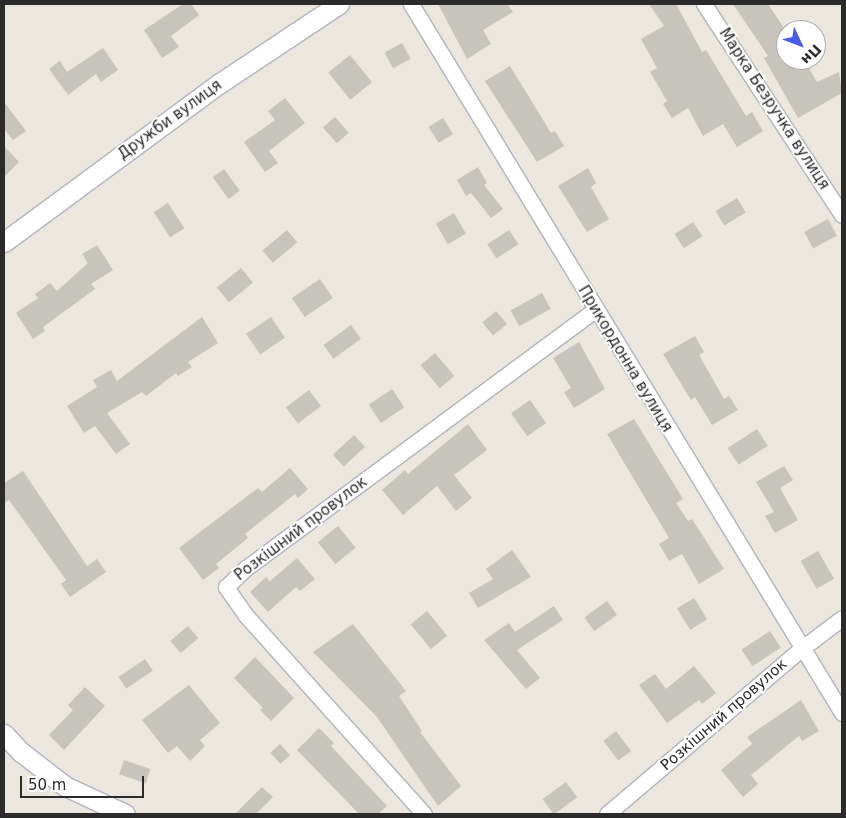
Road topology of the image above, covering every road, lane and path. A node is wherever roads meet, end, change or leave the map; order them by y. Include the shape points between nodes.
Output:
1 (340, 4) edge
2 (411, 4) edge
3 (704, 4) edge
4 (842, 215) edge
5 (4, 242) edge
6 (595, 310) junction
7 (842, 618) edge
8 (801, 648) junction
9 (842, 713) edge
10 (4, 734) edge
11 (125, 814) edge
12 (424, 814) edge
13 (607, 814) edge

1 - 5 street, Дружби вулиця via 220,83
2 - 6 street, Прикордонна вулиця
3 - 4 street, Марка Безручка вулиця
6 - 8 street, Прикордонна вулиця
6 - 12 street, Розкішний провулок via 246,568 226,587 247,617
7 - 8 street, Розкішний провулок
8 - 9 street, Прикордонна вулиця
8 - 13 street, Розкішний провулок
10 - 11 street via 21,752 66,786

